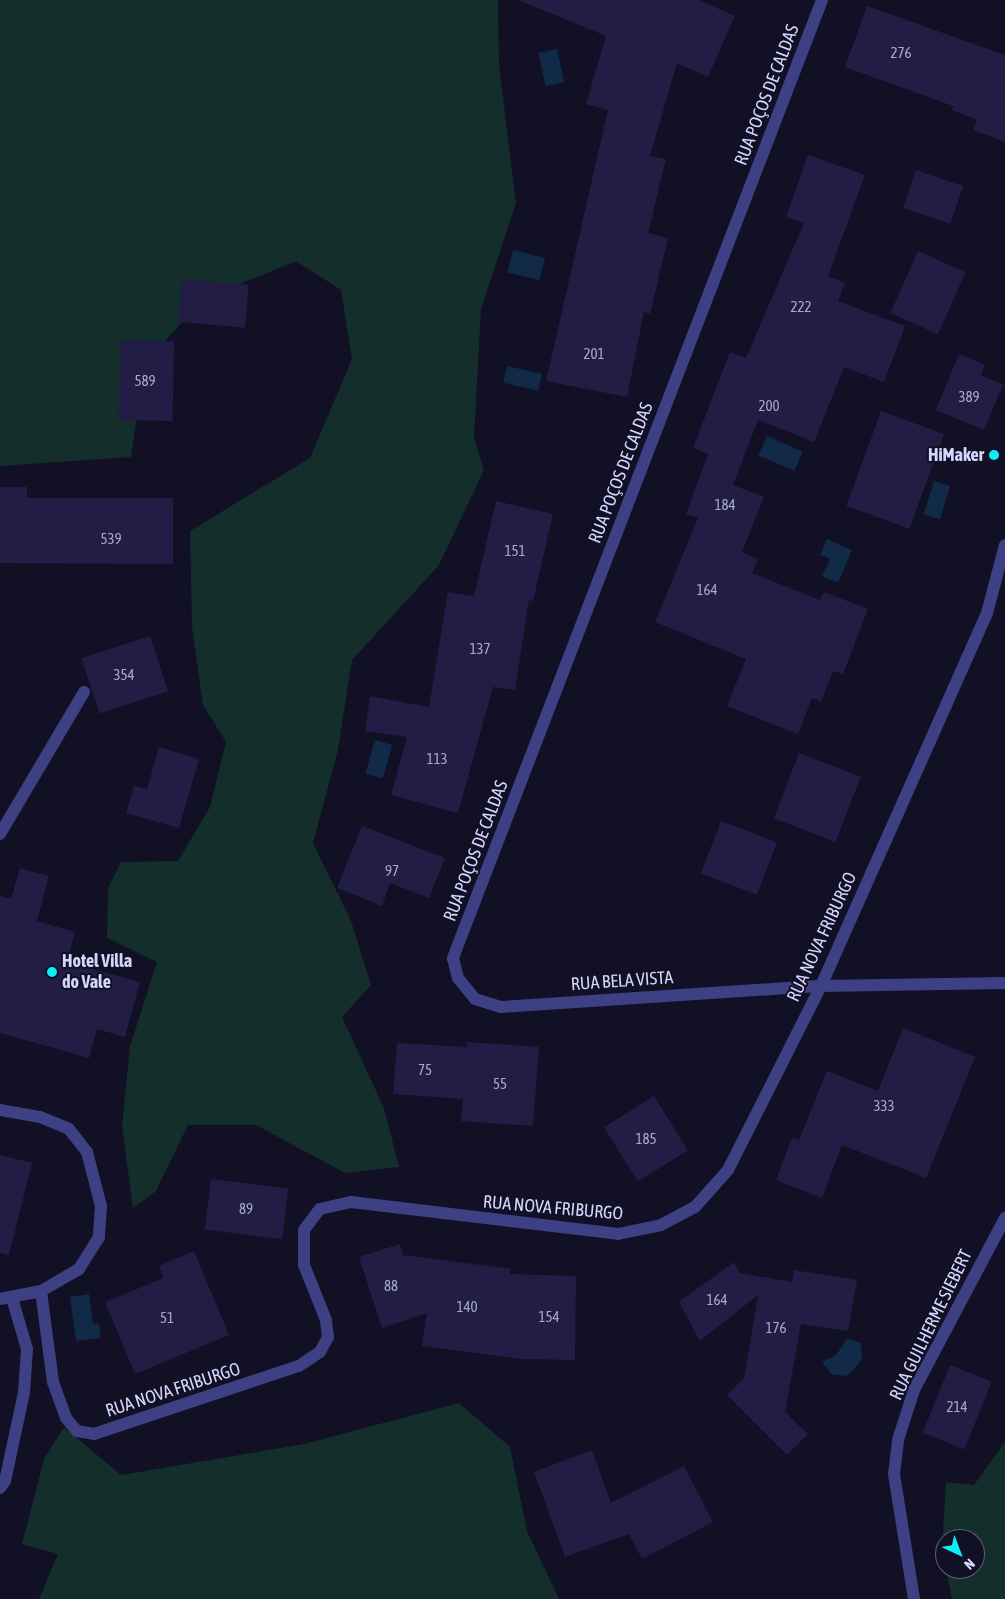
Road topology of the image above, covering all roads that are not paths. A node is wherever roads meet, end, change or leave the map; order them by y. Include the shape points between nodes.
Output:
1 (822, 0) edge
2 (1005, 546) edge
3 (84, 692) dead end
4 (0, 834) edge
5 (453, 958) joint
6 (1005, 983) edge
7 (820, 986) junction
8 (0, 1110) edge
9 (1005, 1218) edge
10 (41, 1291) junction
11 (6, 1298) edge
12 (0, 1488) edge
13 (914, 1599) edge

1 - 5 street, RUA POÇOS DE CALDAS
2 - 7 street, RUA NOVA FRIBURGO via 987,613
3 - 4 street
5 - 7 street, RUA BELA VISTA via 458,978 475,999 501,1007
6 - 7 street
7 - 10 street, RUA NOVA FRIBURGO via 728,1170 695,1207 661,1225 618,1234 351,1202 320,1209 304,1230 304,1266 326,1320 328,1337 320,1352 299,1366 94,1434 76,1430 66,1418 53,1382
8 - 10 street via 40,1118 69,1129 87,1152 101,1206 100,1237 79,1269
9 - 13 street, RUA GUILHERME SIEBERT via 914,1390 898,1440 894,1474
10 - 11 street
11 - 12 street via 27,1350 26,1375 5,1482

